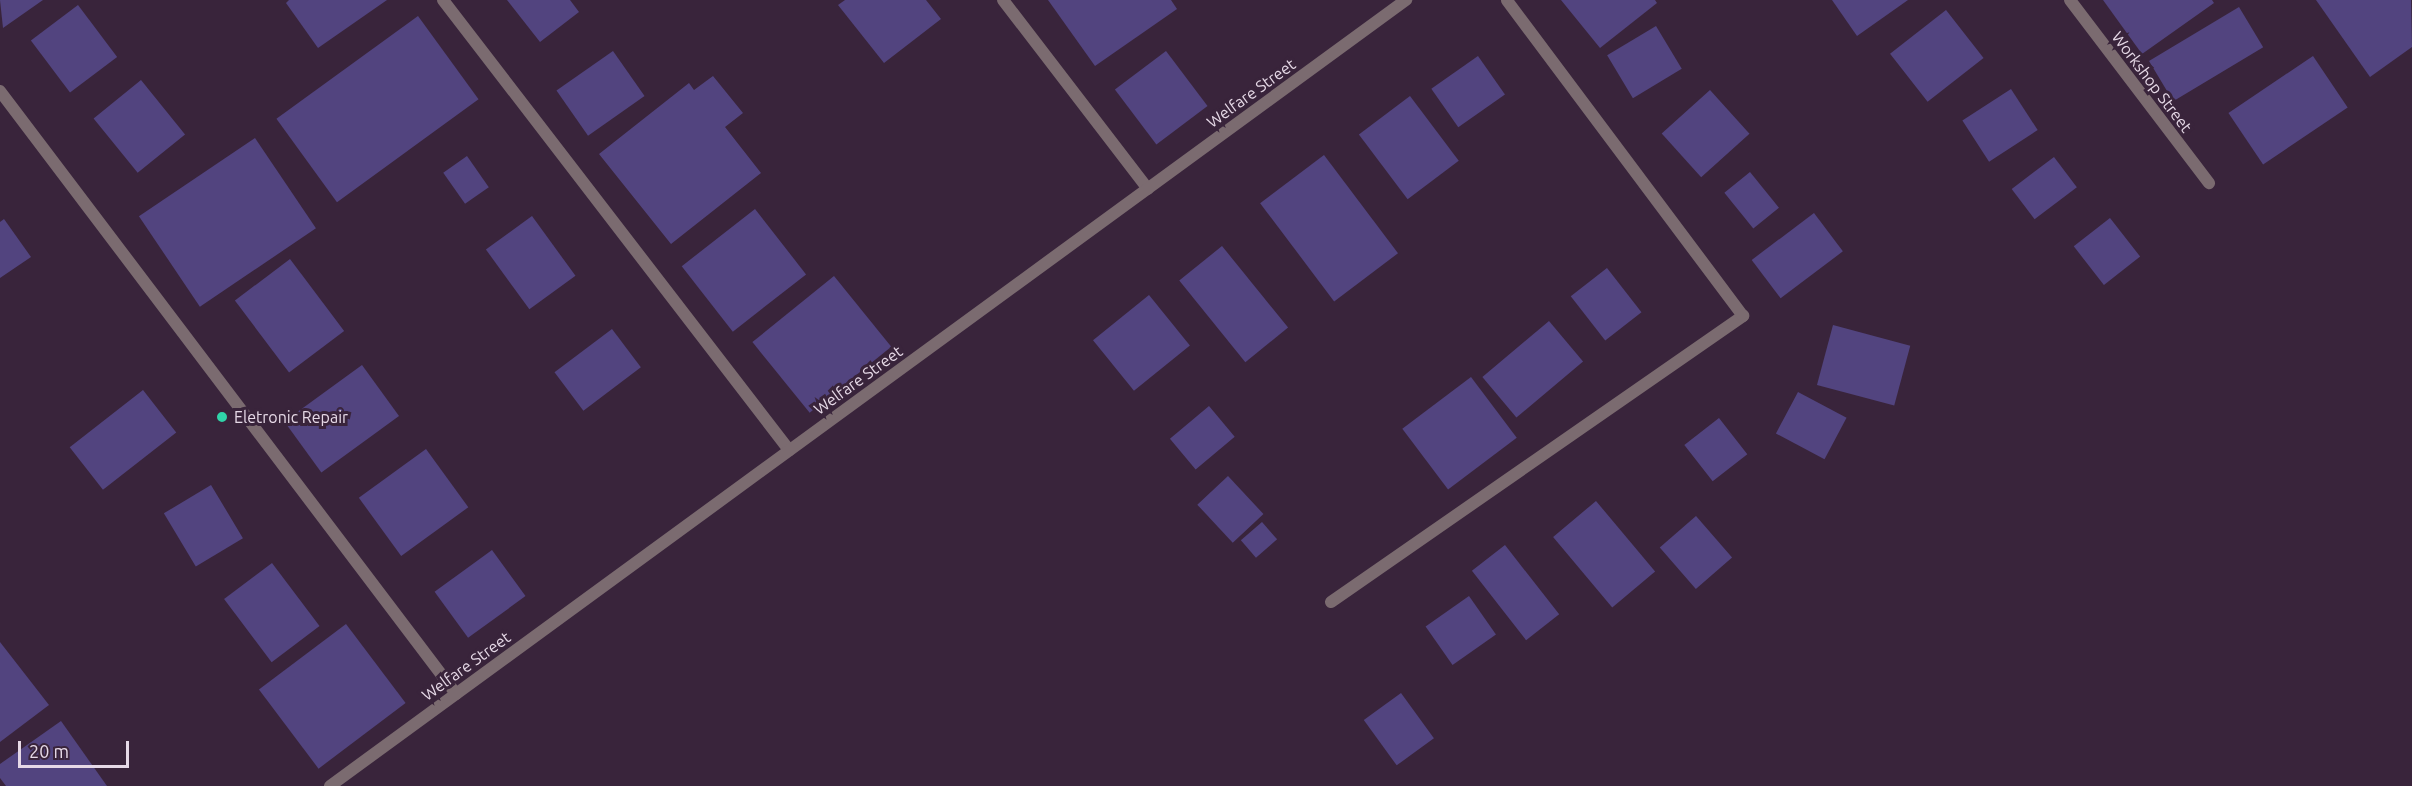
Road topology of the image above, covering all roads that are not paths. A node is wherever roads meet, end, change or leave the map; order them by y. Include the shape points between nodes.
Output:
1 (443, 0) edge
2 (1003, 0) edge
3 (1406, 0) edge
4 (1507, 0) edge
5 (2070, 0) edge
6 (0, 91) edge
7 (2209, 183) dead end
8 (1148, 189) junction
9 (789, 450) junction
10 (1331, 602) dead end
11 (456, 694) junction
12 (330, 786) edge

1 - 9 street
2 - 8 street
3 - 8 street, Welfare Street
4 - 10 street via 1743,316
5 - 7 street, Workshop Street
6 - 11 street
8 - 9 street, Welfare Street
9 - 11 street, Welfare Street
11 - 12 street, Welfare Street

